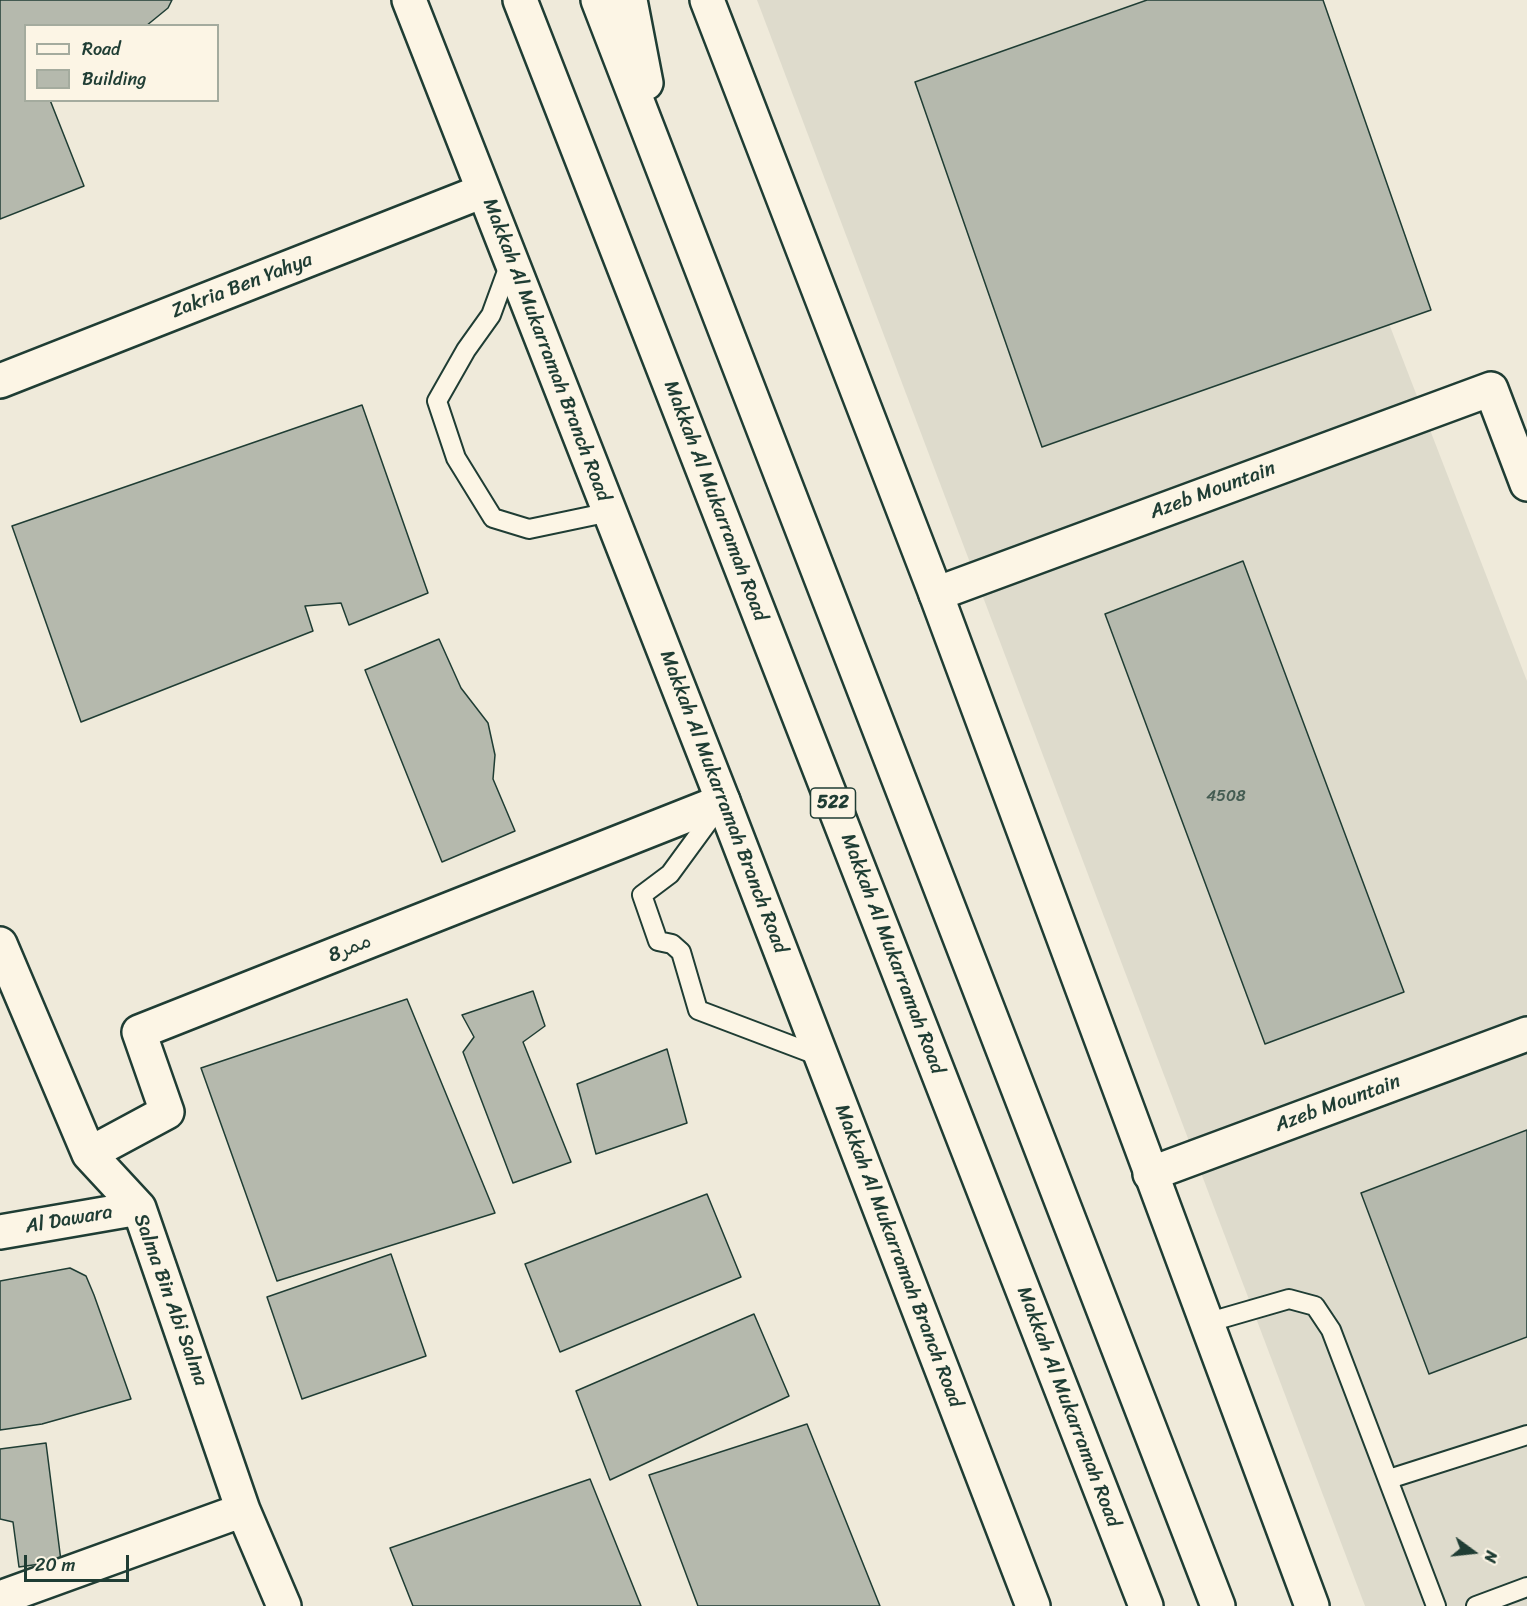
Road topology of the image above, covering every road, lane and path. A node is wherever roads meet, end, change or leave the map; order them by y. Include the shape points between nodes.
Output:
1 (409, 0) edge
2 (520, 0) edge
3 (598, 0) edge
4 (630, 0) edge
5 (707, 0) edge
6 (662, 167) junction
7 (483, 191) junction
8 (511, 261) junction
9 (0, 381) edge
10 (1527, 484) edge
11 (610, 512) junction
12 (936, 594) junction
13 (723, 801) junction
14 (0, 944) edge
15 (1527, 1034) edge
16 (822, 1057) junction
17 (89, 1154) junction
18 (1150, 1174) junction
19 (139, 1208) junction
20 (0, 1232) edge
21 (1206, 1323) junction
22 (1527, 1435) edge
23 (1389, 1479) junction
24 (243, 1510) junction
25 (1527, 1587) edge
26 (1214, 1595) edge
27 (0, 1598) edge
28 (284, 1606) edge
29 (1033, 1606) edge
30 (1146, 1606) edge
31 (1312, 1606) edge
32 (1436, 1606) edge
33 (1476, 1606) edge

1 - 7 main road, Makkah Al Mukarramah Branch Road
2 - 30 main road, Makkah Al Mukarramah Road / 522
3 - 6 main road
4 - 6 main road
5 - 12 main road
6 - 26 main road
7 - 8 main road, Makkah Al Mukarramah Branch Road
7 - 9 main road, Zakria Ben Yahya
8 - 11 main road, Makkah Al Mukarramah Branch Road
8 - 11 lane via 490,315 437,401 456,458 493,518 529,529
10 - 12 main road, Azeb Mountain via 1491,389
11 - 13 main road, Makkah Al Mukarramah Branch Road
12 - 18 main road
13 - 16 main road, Makkah Al Mukarramah Branch Road
13 - 16 lane via 670,874 642,895 658,941 672,944 681,952 698,1010
13 - 17 main road, ممر8 via 139,1032 167,1112
14 - 17 main road, Salma Bin Abi Salma
15 - 18 main road, Azeb Mountain
16 - 29 main road, Makkah Al Mukarramah Branch Road
17 - 19 main road, Salma Bin Abi Salma
18 - 21 main road
19 - 20 main road, Al Dawara
19 - 24 main road, Salma Bin Abi Salma
21 - 23 lane via 1289,1299 1315,1306 1331,1330
21 - 31 main road
22 - 23 lane
23 - 32 lane
24 - 27 main road
24 - 28 main road, Salma Bin Abi Salma
25 - 33 lane

